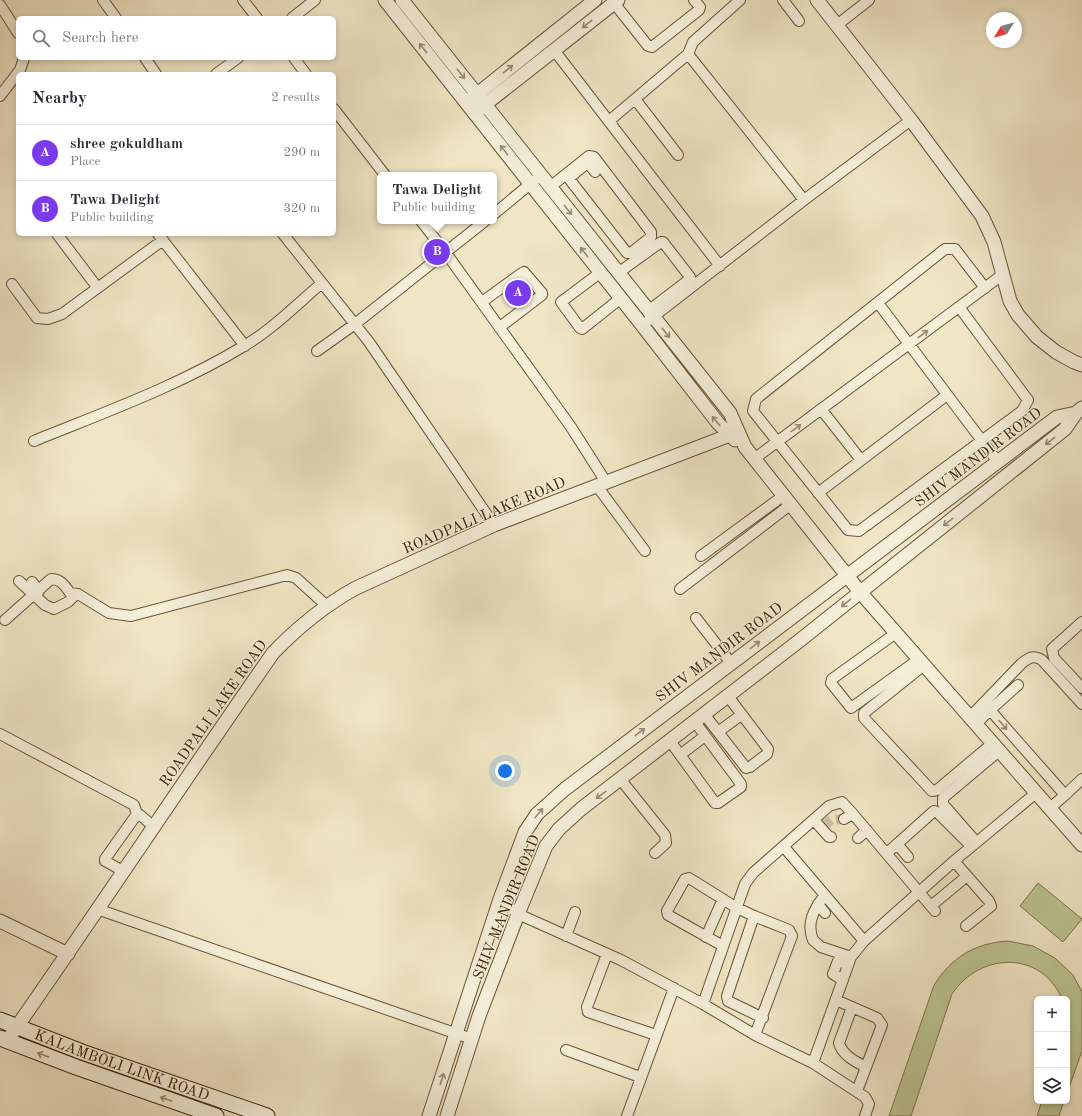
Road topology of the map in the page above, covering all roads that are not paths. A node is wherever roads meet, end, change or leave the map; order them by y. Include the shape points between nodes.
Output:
1 (103, 0) edge
2 (243, 0) edge
3 (315, 0) edge
4 (386, 0) edge
5 (402, 0) edge
6 (596, 0) edge
7 (694, 0) edge
8 (740, 0) edge
9 (783, 0) edge
10 (817, 0) edge
11 (870, 0) edge
12 (616, 2) edge
13 (0, 5) edge
14 (115, 16) edge
15 (255, 16) edge
16 (295, 16) edge
17 (799, 20) dead end
18 (837, 25) junction
19 (16, 30) edge
20 (554, 50) junction
21 (688, 54) junction
22 (23, 60) edge
23 (146, 60) edge
24 (235, 60) edge
25 (296, 60) edge
26 (18, 72) edge
27 (155, 72) edge
28 (219, 72) edge
29 (304, 72) edge
30 (16, 75) edge
31 (477, 94) junction
32 (0, 96) edge
33 (635, 99) junction
34 (466, 102) junction
35 (480, 109) junction
36 (336, 113) edge
37 (911, 120) junction
38 (609, 121) junction
39 (678, 155) dead end
40 (383, 172) edge
41 (595, 172) dead end
42 (536, 179) junction
43 (550, 187) junction
44 (804, 200) junction
45 (497, 212) edge
46 (423, 224) edge
47 (481, 224) edge
48 (59, 236) edge
49 (285, 236) edge
50 (161, 237) edge
51 (446, 253) junction
52 (720, 266) junction
53 (601, 272) junction
54 (618, 273) junction
55 (1002, 275) junction
56 (322, 283) junction
57 (12, 284) dead end
58 (98, 287) junction
59 (985, 288) junction
60 (621, 298) junction
61 (482, 302) junction
62 (878, 303) junction
63 (959, 307) junction
64 (648, 318) junction
65 (355, 324) junction
66 (500, 327) junction
67 (909, 344) junction
68 (245, 346) junction
69 (317, 351) dead end
70 (1082, 365) edge
71 (947, 395) junction
72 (821, 409) junction
73 (1079, 410) edge
74 (734, 434) junction
75 (34, 441) dead end
76 (982, 441) junction
77 (778, 442) junction
78 (754, 459) junction
79 (861, 460) junction
80 (998, 462) junction
81 (602, 484) junction
82 (818, 493) junction
83 (787, 500) junction
84 (494, 525) junction
85 (645, 551) dead end
86 (701, 556) dead end
87 (846, 575) junction
88 (19, 581) dead end
89 (32, 582) dead end
90 (680, 589) dead end
91 (860, 592) junction
92 (37, 593) junction
93 (76, 594) junction
94 (327, 606) junction
95 (696, 618) dead end
96 (6, 620) dead end
97 (1082, 622) edge
98 (896, 633) junction
99 (921, 662) junction
100 (731, 663) junction
101 (1018, 685) dead end
102 (1082, 688) edge
103 (727, 695) junction
104 (983, 702) junction
105 (1082, 704) edge
106 (990, 710) junction
107 (741, 715) junction
108 (700, 718) junction
109 (973, 720) junction
110 (718, 732) junction
111 (0, 734) edge
112 (705, 736) junction
113 (670, 741) junction
114 (996, 747) junction
115 (680, 755) junction
116 (1082, 779) edge
117 (621, 780) junction
118 (1036, 793) junction
119 (1064, 795) junction
120 (1050, 808) junction
121 (137, 814) junction
122 (853, 814) junction
123 (844, 819) tunnel mouth
124 (814, 820) junction
125 (153, 826) junction
126 (867, 830) junction
127 (831, 837) dead end
128 (858, 838) dead end
129 (897, 844) junction
130 (974, 844) junction
131 (1082, 845) edge
132 (784, 847) junction
133 (655, 853) dead end
134 (888, 853) junction
135 (908, 857) dead end
136 (954, 861) junction
137 (123, 871) junction
138 (967, 876) junction
139 (920, 892) junction
140 (825, 895) junction
141 (500, 899) junction
142 (723, 899) junction
143 (818, 904) junction
144 (737, 908) junction
145 (97, 909) junction
146 (574, 912) dead end
147 (825, 913) dead end
148 (518, 914) junction
149 (754, 916) junction
150 (0, 920) edge
151 (966, 926) dead end
152 (566, 936) junction
153 (706, 937) junction
154 (864, 941) junction
155 (723, 946) junction
156 (68, 954) junction
157 (607, 954) junction
158 (850, 961) junction
159 (674, 988) junction
160 (836, 1000) junction
161 (703, 1004) junction
162 (852, 1007) junction
163 (763, 1018) junction
164 (0, 1020) edge
165 (17, 1027) junction
166 (457, 1034) junction
167 (656, 1034) junction
168 (756, 1035) junction
169 (4, 1039) edge
170 (472, 1039) junction
171 (566, 1050) dead end
172 (813, 1062) junction
173 (866, 1067) junction
174 (640, 1077) junction
175 (857, 1091) junction
176 (216, 1116) edge
177 (267, 1116) edge
178 (430, 1116) edge
179 (447, 1116) edge
180 (627, 1116) edge
181 (865, 1116) edge

1 - 14 street
2 - 15 street
3 - 16 street
34 -> 4 street
5 -> 31 street
31 -> 6 street
7 - 12 street via 700,7 699,10 652,47 648,46
8 - 21 street via 693,42
9 - 17 street
10 - 18 street
11 - 18 street
12 -> 20 street
13 - 19 street
18 - 37 street
20 - 35 street
20 - 38 street
21 - 33 street
21 - 44 street
22 - 26 street
23 - 27 street
24 - 28 street
25 - 29 street
30 - 32 street
31 - 34 street
31 - 35 street
33 - 38 street
33 - 39 street
34 - 35 street
35 - 42 street
36 - 40 street
37 - 44 street
37 - 55 street via 982,216 994,242
38 - 52 street
41 - 43 street via 586,164 570,177 570,180 627,253 631,253 651,237 651,232 594,157 589,156
42 - 43 street
42 - 45 street
53 -> 42 street
43 -> 54 street
44 - 52 street
46 - 51 street
47 - 51 street
48 - 58 street
49 - 56 street
50 - 58 street
50 - 68 street
51 - 61 street
51 - 65 street
52 - 64 street
53 - 60 street
53 - 60 street via 561,302 580,328
54 - 64 street
54 - 64 street via 663,242 690,277
55 - 59 street
55 - 70 street via 1010,302 1037,337 1056,352
56 - 65 street
56 - 68 street
57 - 58 street via 37,318 48,319 62,314
59 - 62 street via 955,249 945,249
59 - 63 street
60 - 64 street
61 - 66 street
61 - 66 street via 524,272 542,293 542,296
62 - 67 street
62 - 77 street via 756,399 753,411
67 -> 63 street
63 - 76 street via 1028,400 1022,411
64 - 74 street via 730,413
65 - 69 street
65 - 84 street
66 - 81 street via 571,427
67 - 71 street
67 - 72 street
68 - 75 street via 177,382
71 - 76 street
71 - 79 street
77 -> 72 street
72 - 79 street
73 - 80 street, SHIV MANDIR ROAD via 1057,417
73 -> 91 street, SHIV MANDIR ROAD via 1065,429
74 - 78 street
74 - 81 street, ROADPALI LAKE ROAD
76 - 80 street
76 - 82 street via 859,531 848,530
77 - 78 street
77 - 82 street
78 - 83 street
79 - 82 street
80 - 87 street, SHIV MANDIR ROAD
81 - 84 street, ROADPALI LAKE ROAD
81 - 85 street
83 - 86 street
83 - 87 street
83 - 90 street
84 - 94 street, ROADPALI LAKE ROAD via 356,588
87 - 91 street
100 -> 87 street, SHIV MANDIR ROAD
88 - 92 street
89 - 92 street
91 - 98 street
91 -> 103 street, SHIV MANDIR ROAD
92 - 93 street via 45,605 54,609 68,602
92 - 93 street via 45,578 56,579 63,583 70,593
92 - 96 street
93 - 94 street via 109,614 131,616 287,575 296,578
94 - 125 street, ROADPALI LAKE ROAD via 293,632 273,653
95 - 100 street
97 - 102 street via 1052,650 1054,658
98 - 99 street
98 - 99 street via 832,679 831,683 851,708
99 - 109 street
99 - 114 street via 864,713 864,718 932,791 938,790
141 -> 100 street, SHIV MANDIR ROAD via 525,832 537,814 565,789
101 - 106 street
103 - 107 street
103 - 108 street, SHIV MANDIR ROAD
104 - 105 street via 1022,663 1036,656
104 - 106 street
104 - 109 street
106 - 109 street
106 -> 119 street
107 - 110 street
107 - 110 street via 768,749 767,754 750,767 746,768
108 - 110 street
108 - 112 street
108 - 113 street, SHIV MANDIR ROAD
109 - 114 street
111 - 121 street via 132,803
112 - 115 street
112 - 115 street via 741,787 718,803 715,802
113 - 115 street
113 - 117 street, SHIV MANDIR ROAD
114 - 118 street
114 - 130 street via 943,798 943,804
116 - 119 street
117 - 133 street via 665,835 666,844
117 -> 148 street, SHIV MANDIR ROAD via 575,814 552,837
118 - 120 street
118 - 130 street
119 - 120 street
120 - 131 street
121 - 125 street
121 - 137 street via 105,859
122 - 123 street
122 - 124 street via 842,802 836,802
122 - 126 street
124 - 127 street
124 - 132 street
125 - 137 street, ROADPALI LAKE ROAD
126 - 128 street
126 - 134 street
129 - 130 street via 934,811
129 - 134 street
129 - 135 street
130 - 136 street
132 - 140 street
132 - 144 street via 753,873 745,884
134 - 139 street
136 - 138 street
136 - 139 street
137 - 145 street, ROADPALI LAKE ROAD
138 - 139 street via 933,909
138 - 151 street via 991,906
139 - 154 street
140 - 143 street
140 - 154 street
141 - 148 street
141 - 166 street, SHIV MANDIR ROAD
142 - 144 street
142 - 153 street
142 - 153 street via 689,878 685,879 667,911 668,915
143 - 147 street
143 - 158 street via 810,927 812,940
144 - 149 street
144 - 155 street
145 - 156 street, ROADPALI LAKE ROAD
145 - 166 street
146 - 152 street
148 - 152 street
148 - 170 street, SHIV MANDIR ROAD
149 - 163 street via 727,996 728,1001
149 - 163 street via 789,930 792,936
150 - 156 street
152 - 157 street
153 - 155 street
154 - 158 street
155 - 161 street
156 - 165 street, ROADPALI LAKE ROAD
157 - 159 street
157 - 167 street via 587,1006 588,1012
158 - 160 street
159 - 161 street
159 - 167 street
160 - 162 street
160 - 172 street
161 - 168 street
162 - 173 street via 839,1044 840,1049
162 - 173 street via 877,1018 882,1025
163 - 168 street
164 - 165 main road, KALAMBOLI LINK ROAD
165 - 169 street, ROADPALI LAKE ROAD
165 - 177 main road, KALAMBOLI LINK ROAD
166 - 170 street
178 -> 166 street, SHIV MANDIR ROAD
167 - 174 street
168 - 172 street
176 -> 169 main road, KALAMBOLI LINK ROAD
170 - 179 street, SHIV MANDIR ROAD
171 - 174 street
172 - 175 street
173 - 175 street
174 - 180 street
175 - 181 street via 869,1104

